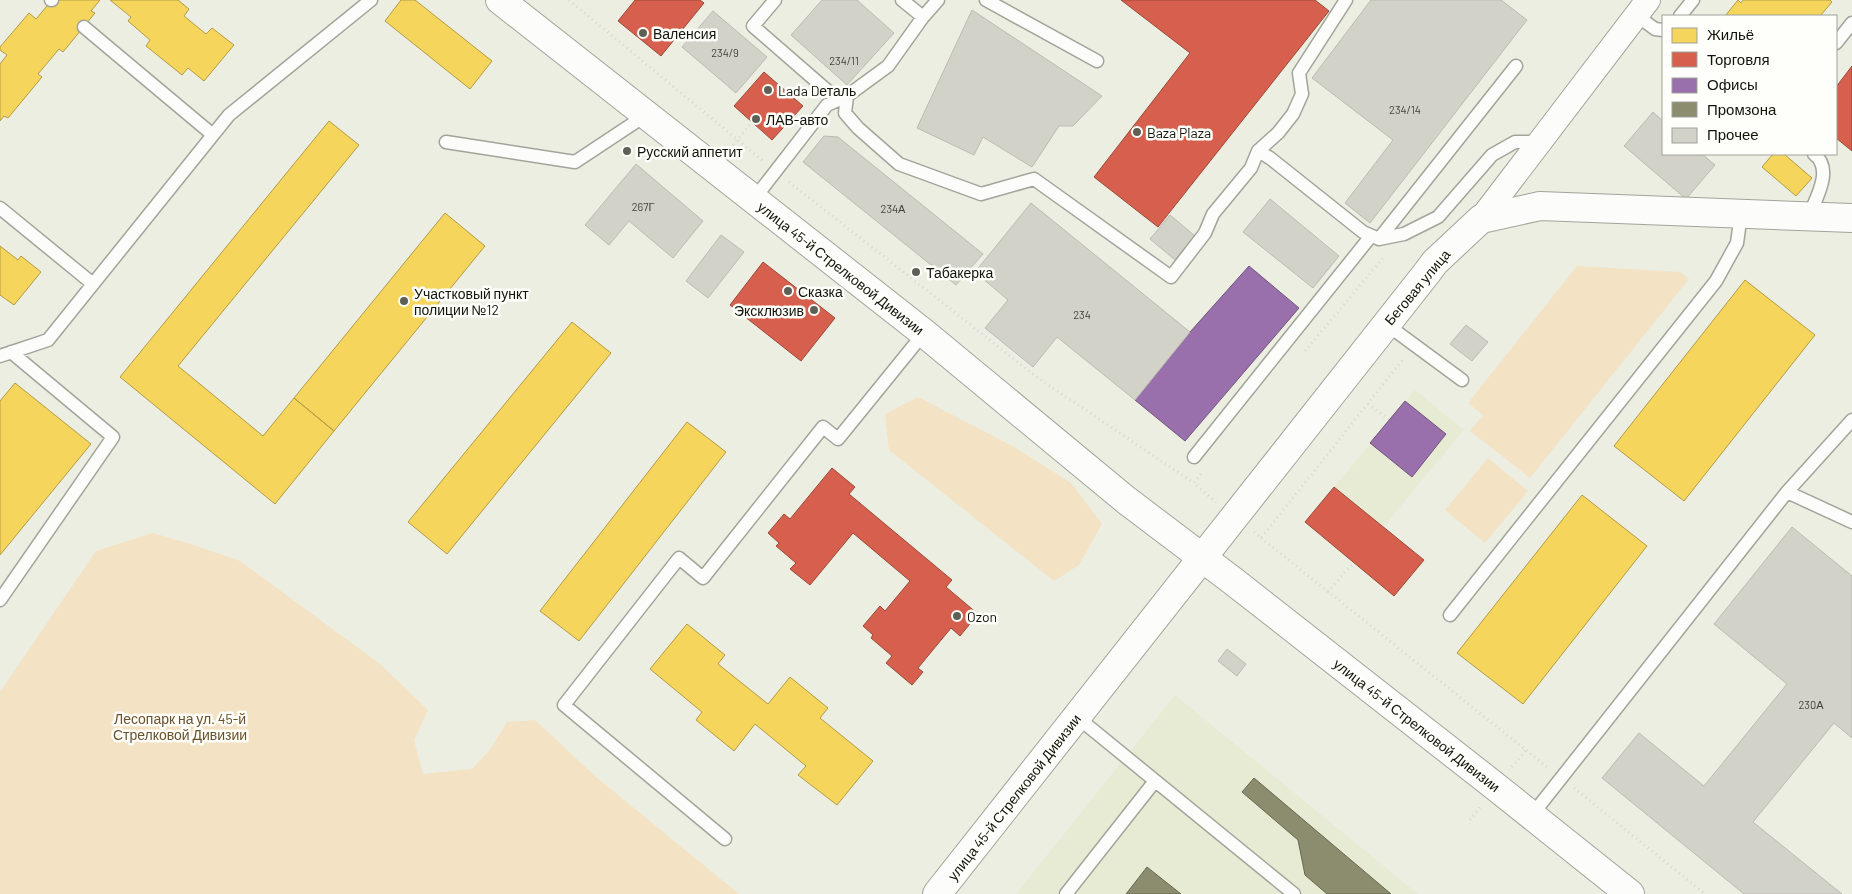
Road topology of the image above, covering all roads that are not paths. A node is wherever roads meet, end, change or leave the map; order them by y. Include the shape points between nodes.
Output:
1 (371, 0) edge
2 (500, 0) edge
3 (775, 0) edge
4 (902, 0) edge
5 (938, 0) edge
6 (986, 0) edge
7 (1693, 0) edge
8 (1344, 1) edge
9 (1642, 7) edge
10 (1681, 15) edge
11 (923, 17) junction
12 (1852, 23) edge
13 (84, 27) dead end
14 (1662, 30) edge
15 (1837, 42) edge
16 (1097, 61) dead end
17 (1516, 66) dead end
18 (843, 98) junction
19 (646, 115) junction
20 (213, 135) junction
21 (446, 142) dead end
22 (1540, 142) junction
23 (1258, 151) junction
24 (1816, 155) edge
25 (754, 199) junction
26 (0, 208) edge
27 (1742, 214) junction
28 (1809, 216) junction
29 (1852, 218) edge
30 (1481, 219) junction
31 (1375, 237) junction
32 (94, 284) junction
33 (1386, 324) junction
34 (924, 332) junction
35 (6, 354) edge
36 (1462, 380) dead end
37 (1852, 420) edge
38 (1194, 457) dead end
39 (1787, 492) junction
40 (1852, 522) edge
41 (1203, 559) junction
42 (0, 600) edge
43 (1450, 615) dead end
44 (1077, 717) junction
45 (1155, 781) junction
46 (1532, 815) junction
47 (725, 839) dead end
48 (937, 894) edge
49 (1066, 894) edge
50 (1294, 894) edge
51 (1630, 894) edge

1 - 20 lane via 229,115
2 - 19 main road, улица 45-й Стрелковой Дивизии
3 - 18 lane via 753,26
4 - 11 lane
5 - 11 lane
6 - 16 lane
7 - 10 lane
8 - 23 lane via 1299,73 1302,94 1293,114
9 - 14 lane via 1654,29
9 - 22 street
11 - 18 lane via 888,66
12 - 15 lane
13 - 20 lane
17 - 31 lane
18 - 23 lane via 845,113 899,164 981,194 1034,179 1172,277 1205,233 1213,214 1251,168
18 - 25 lane via 827,105
19 - 21 lane via 575,162
19 - 25 main road, улица 45-й Стрелковой Дивизии
20 - 32 lane
22 - 30 street
22 - 31 lane via 1515,142 1492,155 1438,217 1404,234
23 - 31 lane via 1358,229
24 - 28 lane via 1823,164 1824,175
25 - 34 main road, улица 45-й Стрелковой Дивизии
26 - 32 lane
27 - 28 main road
27 - 30 main road via 1540,206
27 - 43 lane via 1737,244 1716,281
28 - 29 main road
30 - 33 main road, Беговая улица via 1435,262
31 - 38 lane
32 - 35 lane via 48,340
33 - 36 lane
33 - 41 main road, Беговая улица
34 - 41 main road, улица 45-й Стрелковой Дивизии via 1126,500
34 - 47 lane via 838,439 823,427 703,578 679,558 564,705
35 - 42 lane via 113,437
37 - 39 lane
39 - 40 lane
39 - 46 lane
41 - 44 main road, улица 45-й Стрелковой Дивизии
41 - 46 main road, улица 45-й Стрелковой Дивизии
44 - 45 lane
44 - 48 main road, улица 45-й Стрелковой Дивизии
45 - 49 lane
45 - 50 lane
46 - 51 main road, улица 45-й Стрелковой Дивизии

